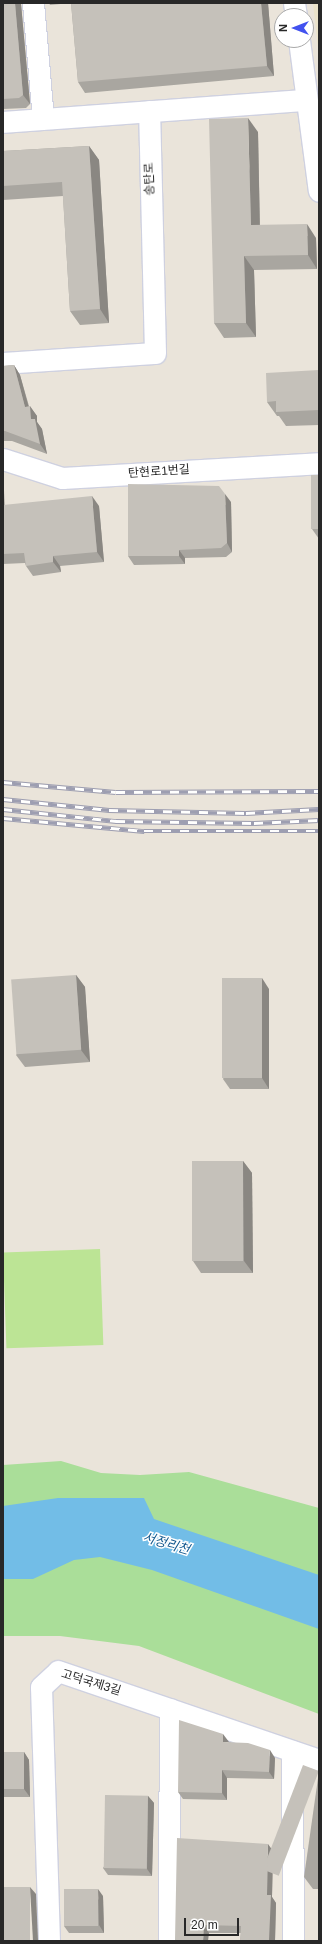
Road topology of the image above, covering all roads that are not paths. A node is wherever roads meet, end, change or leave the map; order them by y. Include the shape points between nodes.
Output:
1 (33, 3) edge
2 (300, 48) edge
3 (306, 100) junction
4 (148, 111) junction
5 (43, 119) junction
6 (3, 122) edge
7 (319, 190) edge
8 (3, 363) edge
9 (3, 459) edge
10 (319, 463) edge
11 (170, 1709) junction
12 (292, 1751) junction
13 (319, 1760) edge
14 (49, 1941) edge
15 (169, 1941) edge
16 (293, 1941) edge

1 - 5 street
2 - 3 street
3 - 4 street
3 - 7 street
4 - 5 street
4 - 8 street, 송탄로 via 156,353
5 - 6 street
9 - 10 street, 탄현로1번길 via 62,478
11 - 12 street, 고덕국제3길
11 - 14 street, 고덕국제3길 via 58,1671 41,1686
11 - 15 street
12 - 13 street, 고덕국제3길
12 - 16 street

